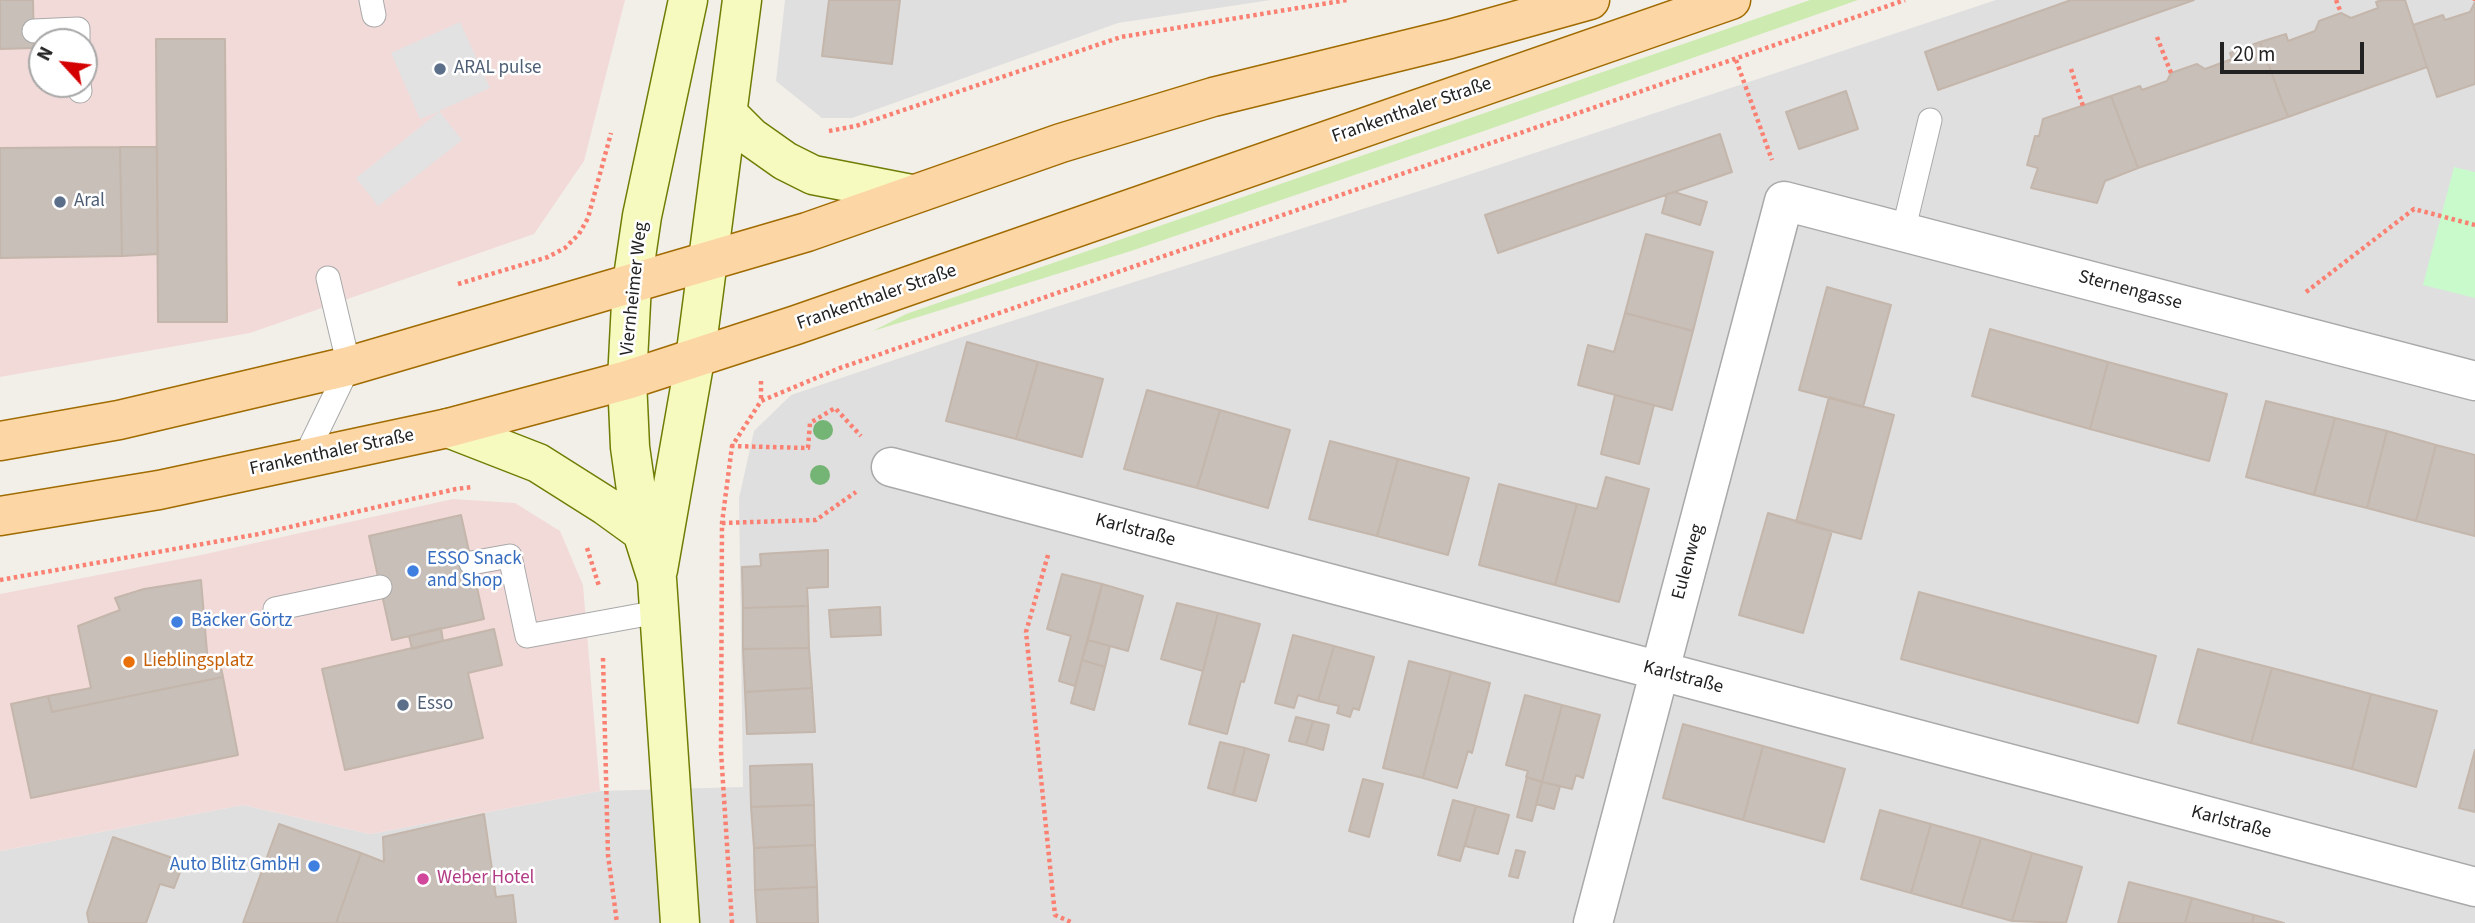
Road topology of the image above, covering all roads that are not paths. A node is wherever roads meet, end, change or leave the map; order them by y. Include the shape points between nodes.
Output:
1 (688, 0) edge
2 (742, 0) edge
3 (1590, 0) edge
4 (1731, 0) edge
5 (727, 113) junction
6 (1930, 120) dead end
7 (911, 194) junction
8 (1784, 201) joint
9 (1903, 232) junction
10 (707, 261) junction
11 (328, 278) dead end
12 (632, 284) junction
13 (695, 359) junction
14 (349, 366) junction
15 (626, 380) junction
16 (2475, 381) edge
17 (448, 428) junction
18 (0, 442) edge
19 (304, 458) junction
20 (891, 467) road end
21 (0, 516) edge
22 (642, 532) junction
23 (471, 563) dead end
24 (380, 587) dead end
25 (658, 595) junction
26 (275, 609) dead end
27 (1660, 672) junction
28 (2475, 887) edge
29 (680, 923) edge
30 (1593, 923) edge

1 - 12 street, Viernheimer Weg
2 - 5 street, Viernheimer Weg
3 - 7 main road via 1213,97
4 - 13 main road, Frankenthaler Straße
5 - 7 street via 751,137 813,176
5 - 10 street, Viernheimer Weg
6 - 9 lane
7 - 10 main road via 807,232
8 - 9 street, Sternengasse
8 - 27 street, Eulenweg
9 - 16 street, Sternengasse
10 - 12 main road
10 - 13 street, Viernheimer Weg
11 - 14 lane
12 - 14 main road
12 - 15 street, Viernheimer Weg
13 - 15 main road, Frankenthaler Straße
13 - 25 street, Viernheimer Weg
14 - 18 main road
14 - 19 lane
15 - 17 main road, Frankenthaler Straße
15 - 22 street, Viernheimer Weg
17 - 19 main road, Frankenthaler Straße
17 - 22 street via 538,463
19 - 21 main road, Frankenthaler Straße via 159,490
20 - 27 street, Karlstraße
22 - 25 street, Viernheimer Weg
23 - 25 lane via 510,556 527,636 602,621
24 - 26 lane
25 - 29 street, Viernheimer Weg
27 - 28 street, Karlstraße
27 - 30 street, Eulenweg

